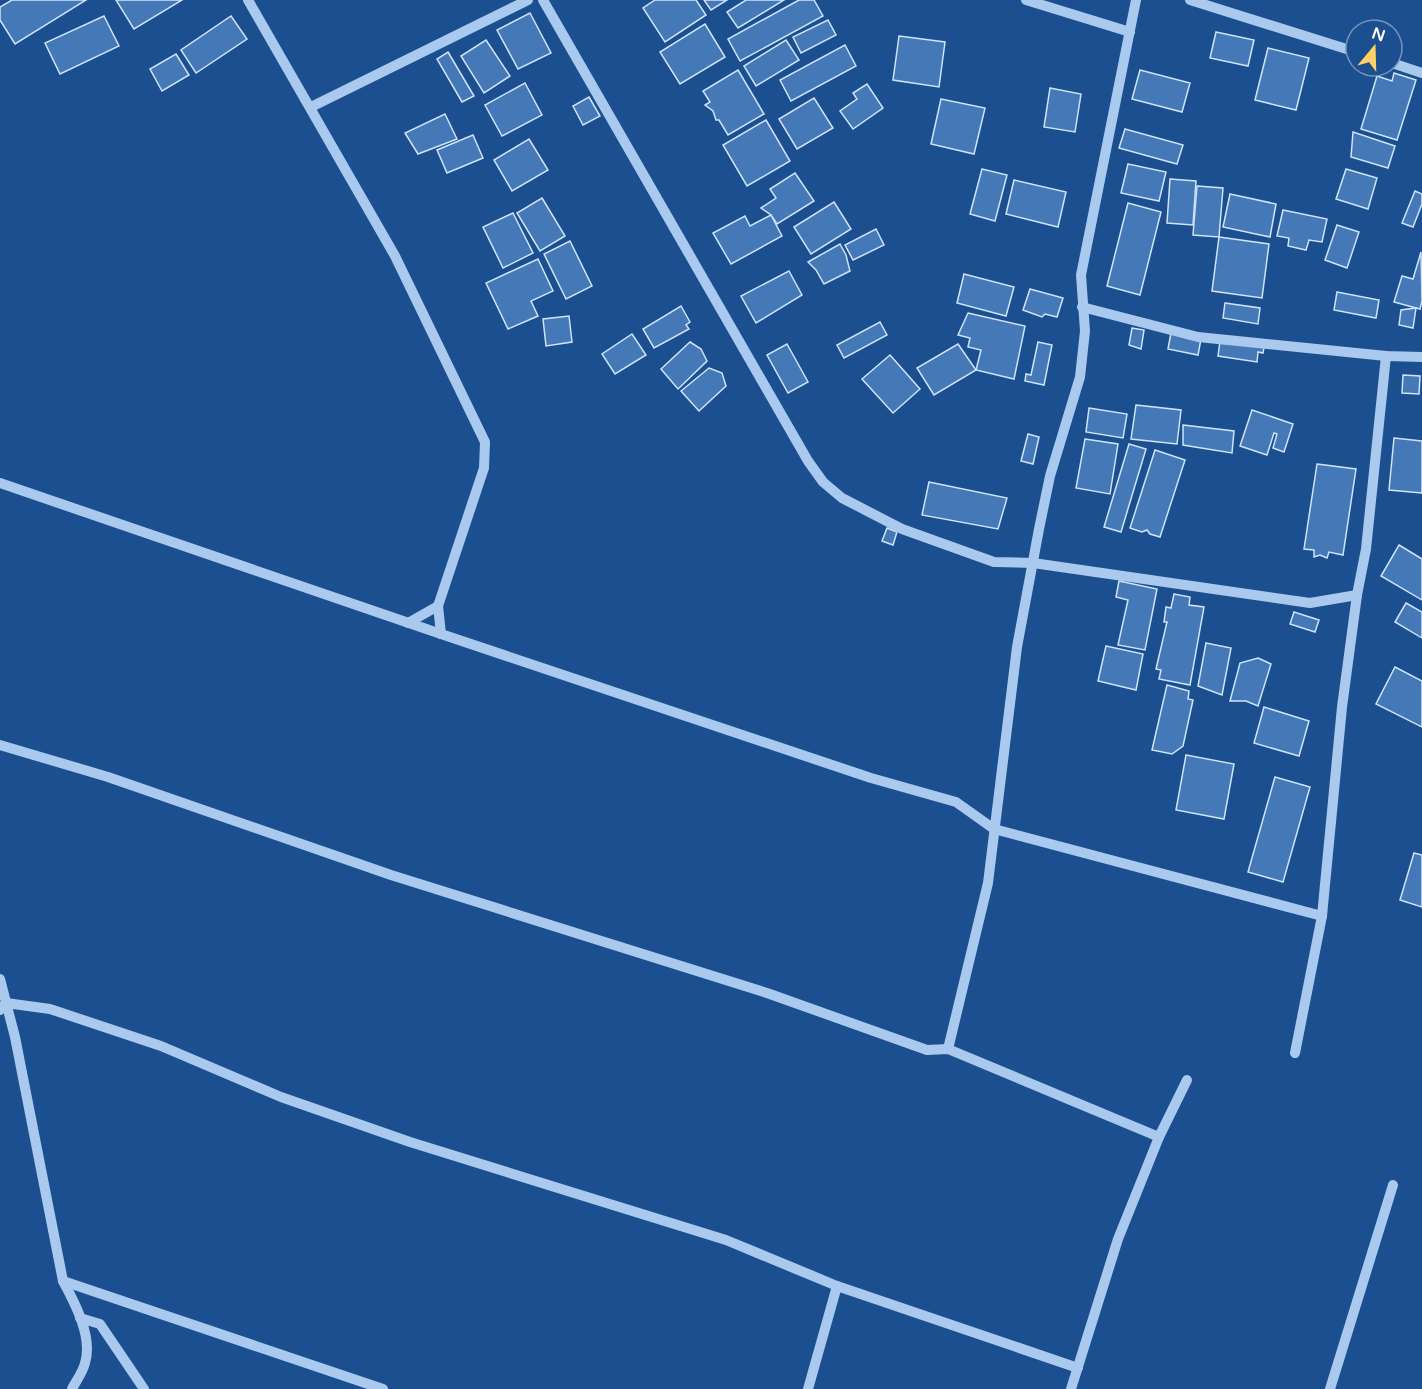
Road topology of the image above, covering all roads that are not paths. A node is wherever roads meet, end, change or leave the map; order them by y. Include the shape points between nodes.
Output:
1 (248, 0) edge
2 (528, 0) edge
3 (543, 0) edge
4 (1026, 0) edge
5 (1136, 0) edge
6 (1190, 0) edge
7 (1130, 32) junction
8 (1344, 48) edge
9 (1404, 67) edge
10 (1422, 73) edge
11 (311, 107) junction
12 (1082, 307) junction
13 (1386, 356) junction
14 (1422, 357) edge
15 (0, 483) edge
16 (1033, 563) junction
17 (1357, 595) junction
18 (438, 606) junction
19 (408, 623) junction
20 (441, 634) junction
21 (0, 745) edge
22 (994, 829) junction
23 (1322, 916) junction
24 (0, 979) edge
25 (3, 1006) edge
26 (948, 1048) junction
27 (1295, 1053) dead end
28 (1187, 1080) dead end
29 (1160, 1137) junction
30 (1393, 1185) dead end
31 (63, 1281) junction
32 (837, 1287) junction
33 (80, 1318) junction
34 (1078, 1368) junction
35 (72, 1389) edge
36 (144, 1389) edge
37 (383, 1389) edge
38 (808, 1389) edge
39 (1071, 1389) edge
40 (1330, 1389) edge

1 - 11 street
2 - 11 street
3 - 16 street via 823,482 842,498 902,529 994,562
4 - 7 street
5 - 7 street
6 - 8 street
7 - 12 street via 1081,275
9 - 10 street
11 - 18 street via 394,256 485,442 484,468
12 - 13 street via 1198,337
12 - 16 street via 1085,332 1080,376 1050,476
13 - 14 street
13 - 17 street via 1366,549
15 - 19 street
16 - 17 street via 1310,603
16 - 22 street via 1017,647
17 - 23 street
18 - 19 street
18 - 20 street
19 - 20 street
20 - 22 street via 872,778 956,802
21 - 26 street via 108,777 391,875 767,993 927,1050
22 - 23 street
22 - 26 street via 988,883
23 - 27 street
24 - 25 street
25 - 31 street
25 - 32 street via 50,1009 161,1046 303,1105 726,1240
26 - 29 street
28 - 29 street
29 - 34 street via 1118,1239
30 - 40 street
31 - 33 street
31 - 37 street
32 - 34 street
32 - 38 street
33 - 35 street via 86,1363
33 - 36 street via 100,1324
34 - 39 street

